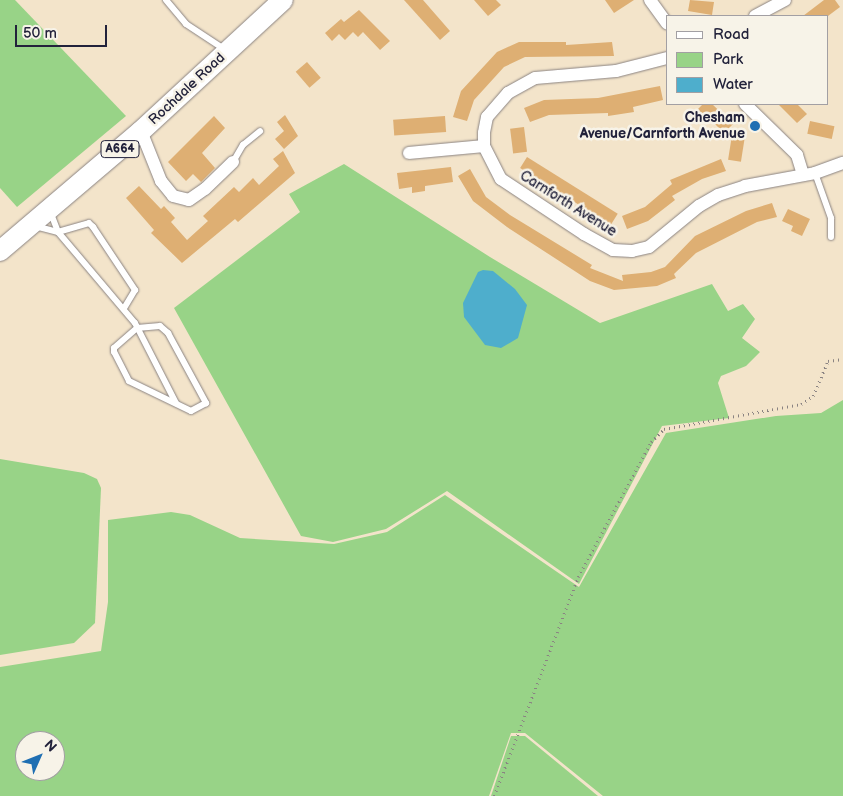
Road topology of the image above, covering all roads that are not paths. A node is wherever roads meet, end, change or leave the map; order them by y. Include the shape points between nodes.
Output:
1 (166, 0) edge
2 (283, 0) edge
3 (650, 0) edge
4 (785, 0) edge
5 (757, 15) edge
6 (666, 22) edge
7 (232, 47) junction
8 (666, 58) edge
9 (746, 105) edge
10 (141, 131) junction
11 (260, 131) dead end
12 (484, 146) junction
13 (409, 153) dead end
14 (232, 162) joint
15 (843, 163) edge
16 (809, 174) junction
17 (49, 209) junction
18 (30, 225) junction
19 (58, 232) junction
20 (831, 237) dead end
21 (0, 251) edge
22 (124, 308) junction
23 (137, 328) junction
24 (176, 402) junction

1 - 7 lane via 186,24
2 - 7 main road, A664
3 - 6 street
4 - 5 street
7 - 10 main road, Rochdale Road / A664
8 - 12 street via 616,71 535,78 520,84 487,117
9 - 16 street via 797,155
10 - 14 street via 161,181 173,196 189,200
10 - 17 main road, Rochdale Road / A664
11 - 14 lane via 243,145
12 - 13 street
12 - 16 street, Carnforth Avenue via 501,179 613,250 632,251 649,247 699,206 718,195 745,186
15 - 16 street, Carnforth Avenue
16 - 20 lane via 831,218
17 - 18 main road, Rochdale Road / A664
17 - 19 lane
18 - 19 lane
18 - 21 main road, Rochdale Road / A664
19 - 22 lane
19 - 22 lane via 89,223 93,227 135,290
22 - 23 lane
23 - 24 lane
23 - 24 lane via 114,348 129,382 145,392
23 - 24 lane via 160,326 168,333 206,402 192,411

